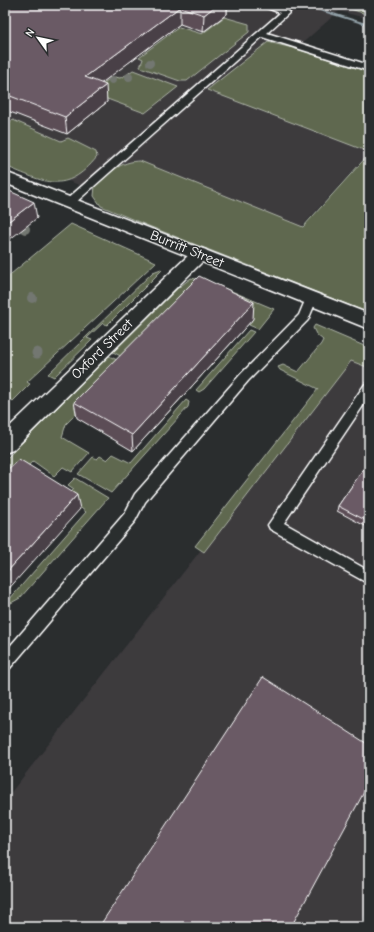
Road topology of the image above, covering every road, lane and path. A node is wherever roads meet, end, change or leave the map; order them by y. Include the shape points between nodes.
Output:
1 (264, 5) edge
2 (260, 34) junction
3 (369, 68) edge
4 (5, 177) edge
5 (70, 202) junction
6 (200, 254) junction
7 (311, 299) junction
8 (369, 322) edge
9 (369, 387) edge
10 (5, 444) edge
11 (369, 578) edge
12 (5, 663) edge

1 - 2 lane via 286,12
2 - 3 lane
2 - 5 lane
4 - 5 street, Burritt Street
5 - 6 street, Burritt Street
6 - 7 street, Burritt Street
6 - 10 street, Oxford Street
7 - 8 street, Burritt Street
7 - 12 lane via 304,317 244,378 140,498 130,517
9 - 11 lane via 275,525

